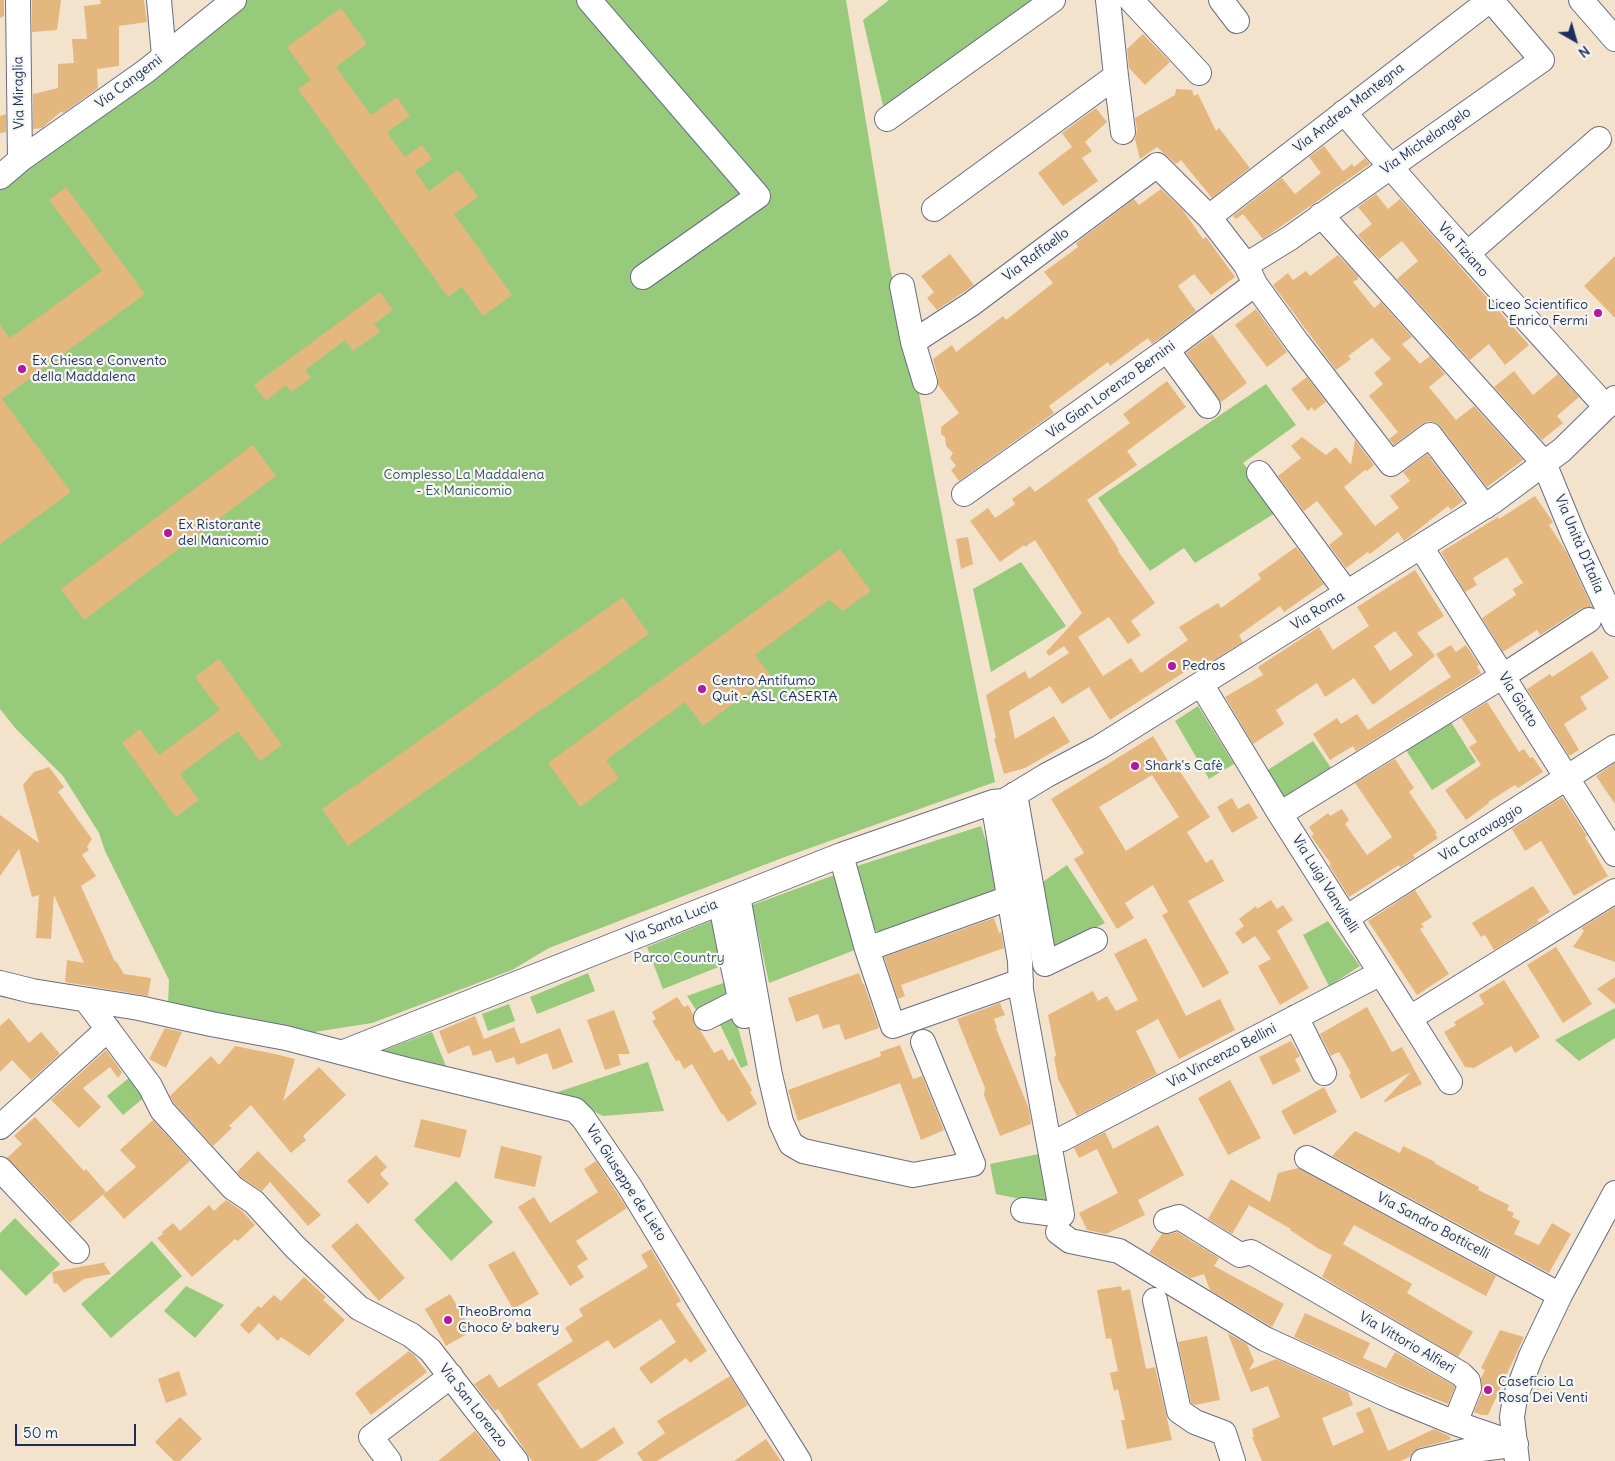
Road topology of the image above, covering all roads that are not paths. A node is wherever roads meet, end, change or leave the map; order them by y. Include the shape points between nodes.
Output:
1 (18, 0) edge
2 (159, 0) edge
3 (234, 0) edge
4 (589, 0) edge
5 (1053, 0) edge
6 (1108, 0) edge
7 (1131, 0) edge
8 (1221, 0) edge
9 (1491, 0) edge
10 (1581, 0) edge
11 (1237, 21) dead end
12 (1615, 39) edge
13 (164, 56) junction
14 (1199, 73) dead end
15 (1116, 76) junction
16 (1344, 112) junction
17 (887, 119) dead end
18 (1123, 132) dead end
19 (1599, 139) dead end
20 (20, 160) junction
21 (1389, 166) junction
22 (0, 177) edge
23 (934, 209) dead end
24 (1322, 215) junction
25 (1209, 217) junction
26 (1467, 254) junction
27 (1250, 275) junction
28 (642, 277) dead end
29 (902, 286) dead end
30 (914, 342) junction
31 (1168, 350) junction
32 (925, 382) dead end
33 (1611, 402) edge
34 (1208, 406) dead end
35 (1544, 463) junction
36 (1260, 474) dead end
37 (964, 494) dead end
38 (1485, 507) junction
39 (1421, 547) junction
40 (1347, 593) junction
41 (1589, 620) dead end
42 (1615, 624) edge
43 (1503, 676) junction
44 (1201, 684) junction
45 (1615, 747) edge
46 (1567, 778) junction
47 (1004, 799) junction
48 (1280, 814) junction
49 (1615, 854) edge
50 (841, 855) junction
51 (1615, 890) edge
52 (1009, 898) junction
53 (730, 903) junction
54 (1346, 918) junction
55 (1095, 940) dead end
56 (867, 949) junction
57 (1381, 973) junction
58 (0, 982) edge
59 (1021, 982) junction
60 (86, 1000) junction
61 (741, 1000) junction
62 (1296, 1017) junction
63 (706, 1018) dead end
64 (1410, 1018) junction
65 (108, 1029) junction
66 (923, 1042) dead end
67 (344, 1052) junction
68 (754, 1059) dead end
69 (1324, 1073) dead end
70 (1450, 1082) dead end
71 (0, 1127) edge
72 (1062, 1139) dead end
73 (1307, 1158) dead end
74 (0, 1169) edge
75 (1615, 1193) edge
76 (1023, 1210) dead end
77 (1166, 1222) dead end
78 (1058, 1232) dead end
79 (77, 1251) dead end
80 (1560, 1295) junction
81 (1155, 1300) dead end
82 (451, 1376) junction
83 (1456, 1423) junction
84 (1517, 1452) edge
85 (389, 1461) edge
86 (516, 1461) edge
87 (799, 1461) edge
88 (1233, 1461) edge
89 (1425, 1461) edge

1 - 20 street, Via Miraglia
2 - 13 street
3 - 13 street, Via Cangemi
4 - 28 street via 758,196
5 - 17 street
6 - 15 street
7 - 14 street
8 - 11 street
9 - 16 street, Via Andrea Mantegna
9 - 21 street, Via Michelangelo via 1542,60
10 - 12 street
13 - 20 street, Via Cangemi
15 - 18 street
15 - 23 street
16 - 21 street, Via Tiziano
16 - 25 street, Via Andrea Mantegna
19 - 26 street
20 - 22 street
21 - 24 street, Via Michelangelo
21 - 26 street, Via Tiziano
24 - 27 street, Via Michelangelo via 1290,238
24 - 35 street, Via Unità D'Italia
25 - 27 street
25 - 30 street, Via Raffaello via 1157,165 970,305
26 - 33 street, Via Tiziano
27 - 31 street, Via Gian Lorenzo Bernini
27 - 38 street via 1296,342 1391,464 1430,435
29 - 30 street
30 - 32 street
31 - 34 street
31 - 37 street, Via Gian Lorenzo Bernini
33 - 35 street, Via Roma via 1562,450
35 - 38 street, Via Roma
35 - 42 street, Via Unità D'Italia
36 - 40 street
38 - 39 street, Via Roma
39 - 40 street, Via Roma
39 - 43 street, Via Giotto
40 - 44 street, Via Roma
41 - 43 street
43 - 46 street, Via Giotto
43 - 48 street
44 - 47 street, Via Roma via 1100,748
44 - 48 street, Via Luigi Vanvitelli
45 - 46 street, Via Caravaggio
46 - 49 street, Via Giotto
46 - 54 street, Via Caravaggio
47 - 50 street, Via Santa Lucia
47 - 52 street
47 - 55 street via 1044,964
48 - 54 street, Via Luigi Vanvitelli
50 - 53 street, Via Santa Lucia
50 - 56 street
51 - 64 street
52 - 56 street
52 - 59 street
53 - 61 street via 734,971
53 - 66 street via 781,1122 791,1144 803,1151 913,1175 973,1164
53 - 67 street, Via Santa Lucia
54 - 57 street, Via Luigi Vanvitelli
56 - 59 street via 893,1026
57 - 62 street, Via Vincenzo Bellini
57 - 64 street, Via Luigi Vanvitelli
58 - 60 street, Via Giuseppe de Lieto
59 - 76 street via 1062,1215
60 - 65 street, Via San Lorenzo
60 - 67 street, Via Giuseppe de Lieto via 139,1008
61 - 63 street
61 - 68 street
62 - 69 street
62 - 72 street, Via Vincenzo Bellini
64 - 70 street, Via Luigi Vanvitelli
65 - 71 street
65 - 82 street, Via San Lorenzo via 150,1086 162,1110 233,1188 254,1202 359,1308 411,1335 430,1350
67 - 87 street, Via Giuseppe de Lieto via 575,1110 630,1187
73 - 80 street, Via Sandro Botticelli
74 - 79 street
75 - 80 street
77 - 83 street, Via Vittorio Alfieri via 1179,1217 1240,1254 1251,1252 1461,1374 1468,1381 1469,1388
78 - 83 street via 1070,1241 1119,1251 1265,1339
80 - 84 street via 1530,1356 1515,1398 1512,1417
81 - 88 street via 1179,1411 1195,1422 1224,1433
82 - 85 street via 371,1438
82 - 86 street, Via San Lorenzo
83 - 84 street
84 - 89 street via 1466,1451

